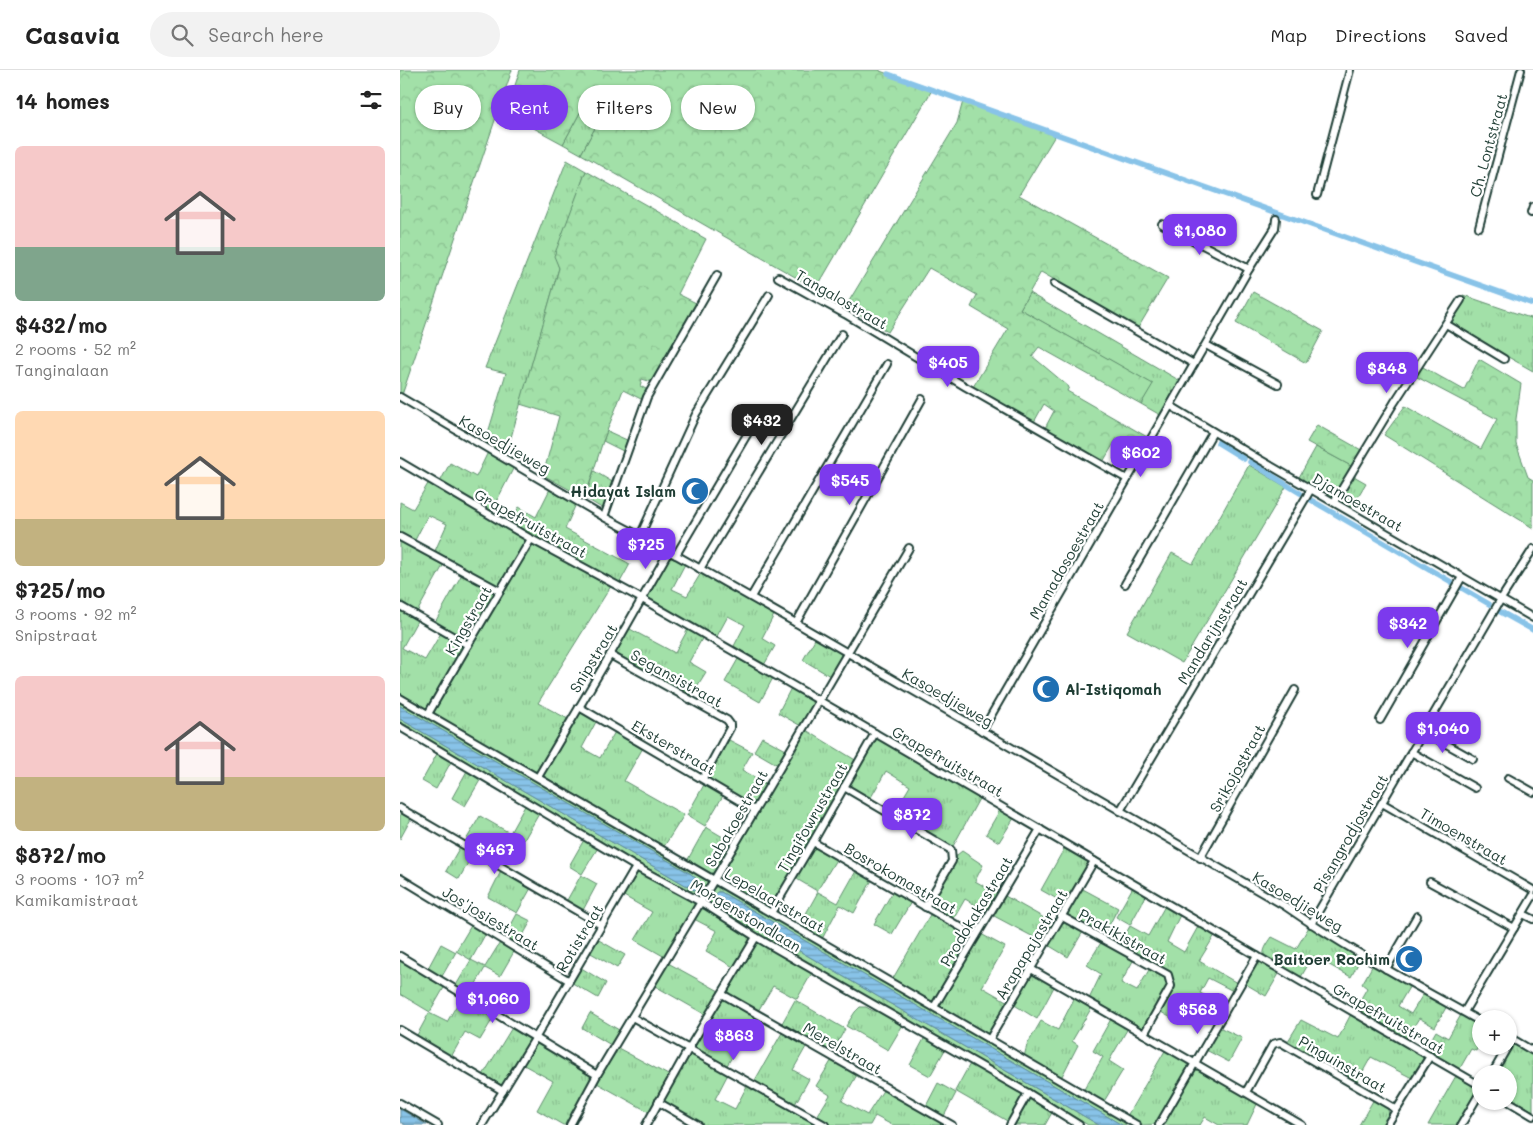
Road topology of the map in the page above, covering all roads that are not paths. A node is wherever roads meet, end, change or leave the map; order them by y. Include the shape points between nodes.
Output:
1 (1350, 70) edge
2 (1521, 70) edge
3 (1317, 195) dead end
4 (1276, 219) dead end
5 (1162, 224) dead end
6 (1479, 227) dead end
7 (1249, 270) junction
8 (717, 275) dead end
9 (778, 277) dead end
10 (1054, 284) dead end
11 (770, 295) dead end
12 (1461, 300) dead end
13 (1446, 324) junction
14 (842, 334) dead end
15 (1206, 345) junction
16 (1504, 359) dead end
17 (887, 364) dead end
18 (1194, 364) junction
19 (1278, 384) dead end
20 (400, 397) edge
21 (922, 399) dead end
22 (1171, 406) junction
23 (755, 421) dead end
24 (1213, 432) junction
25 (400, 462) edge
26 (1127, 479) junction
27 (1311, 489) junction
28 (1334, 502) junction
29 (604, 517) junction
30 (640, 536) junction
31 (400, 537) edge
32 (531, 539) junction
33 (909, 548) dead end
34 (1533, 548) edge
35 (669, 552) junction
36 (676, 555) junction
37 (700, 569) junction
38 (1461, 579) junction
39 (1125, 584) dead end
40 (500, 591) junction
41 (750, 597) junction
42 (642, 599) junction
43 (1501, 599) junction
44 (400, 606) edge
45 (1533, 618) edge
46 (796, 623) junction
47 (468, 645) junction
48 (848, 653) junction
49 (610, 655) junction
50 (1295, 690) dead end
51 (400, 698) edge
52 (820, 700) junction
53 (579, 707) junction
54 (428, 714) junction
55 (1380, 720) dead end
56 (400, 727) edge
57 (982, 731) junction
58 (1423, 731) junction
59 (875, 733) junction
60 (1411, 752) junction
61 (1473, 759) dead end
62 (538, 777) junction
63 (703, 778) junction
64 (1508, 778) dead end
65 (844, 788) junction
66 (1475, 788) dead end
67 (1533, 792) edge
68 (1382, 803) junction
69 (400, 808) edge
70 (755, 810) junction
71 (1120, 811) junction
72 (1040, 829) junction
73 (813, 842) junction
74 (1200, 858) junction
75 (1094, 861) junction
76 (636, 867) junction
77 (400, 878) edge
78 (714, 880) junction
79 (1430, 882) dead end
80 (1533, 890) edge
81 (1533, 896) edge
82 (701, 902) junction
83 (925, 907) junction
84 (771, 913) junction
85 (1523, 914) junction
86 (1061, 916) junction
87 (1417, 916) dead end
88 (1533, 919) edge
89 (1311, 924) junction
90 (601, 925) junction
91 (1514, 928) junction
92 (976, 936) junction
93 (756, 937) junction
94 (400, 956) edge
95 (1257, 956) junction
96 (1031, 969) junction
97 (1386, 969) junction
98 (568, 980) junction
99 (722, 994) junction
100 (934, 1007) junction
101 (1464, 1012) junction
102 (632, 1017) junction
103 (1472, 1017) edge
104 (400, 1030) edge
105 (1144, 1034) junction
106 (536, 1037) junction
107 (989, 1040) junction
108 (1517, 1045) edge
109 (689, 1048) junction
110 (1533, 1051) edge
111 (1430, 1056) junction
112 (1194, 1063) junction
113 (597, 1075) junction
114 (1472, 1081) edge
115 (503, 1091) junction
116 (1246, 1092) junction
117 (1028, 1093) junction
118 (658, 1102) junction
119 (400, 1103) edge
120 (1472, 1106) edge
121 (1517, 1106) edge
122 (1396, 1110) junction
123 (1533, 1116) edge
124 (438, 1125) edge
125 (482, 1125) edge
126 (570, 1125) edge
127 (646, 1125) edge
128 (698, 1125) edge
129 (825, 1125) edge
130 (952, 1125) edge
131 (1010, 1125) edge
132 (1079, 1125) edge
133 (1137, 1125) edge
134 (1159, 1125) edge
135 (1302, 1125) edge
136 (1387, 1125) edge
137 (1461, 1125) edge

1 - 3 street
2 - 6 street, Ch. Lontstraat
4 - 7 street, Mamadosoestraat via 1275,228
5 - 7 street
7 - 15 street, Mamadosoestraat
8 - 29 street via 647,397
9 - 26 street, Tangalostraat
10 - 18 street
11 - 30 street via 696,414
12 - 13 street
13 - 16 street
13 - 28 street
14 - 37 street
15 - 18 street, Mamadosoestraat
15 - 19 street
17 - 41 street
18 - 22 street, Mamadosoestraat
20 - 29 street, Kasoedjieweg
21 - 46 street
22 - 24 street, Djamoestraat
22 - 26 street, Mamadosoestraat
23 - 36 street
24 - 27 street, Djamoestraat
24 - 39 street
25 - 32 street, Grapefruitstraat
26 - 57 street, Mamadosoestraat
27 - 28 street, Djamoestraat
27 - 71 street, Mandarijnstraat
28 - 38 street, Djamoestraat
29 - 30 street, Kasoedjieweg
30 - 35 street, Kasoedjieweg
31 - 40 street
32 - 40 street, Kingstraat
32 - 42 street, Grapefruitstraat
33 - 48 street, Sabakoestraat
34 - 43 street, Pisangrodjostraat
35 - 36 street, Kasoedjieweg
35 - 42 street, Snipstraat
36 - 37 street, Kasoedjieweg
37 - 41 street, Kasoedjieweg
38 - 43 street, Djamoestraat
38 - 55 street
40 - 47 street, Kingstraat
41 - 46 street, Kasoedjieweg
42 - 49 street, Snipstraat
42 - 52 street, Grapefruitstraat
43 - 45 street, Djamoestraat
43 - 58 street, Pisangrodjostraat
44 - 47 street
46 - 48 street, Kasoedjieweg
47 - 54 street, Kingstraat
48 - 52 street, Sabakoestraat
48 - 57 street, Kasoedjieweg
49 - 53 street, Snipstraat
49 - 63 street, Segansistraat via 727,720 730,728
50 - 74 street, Srikojostraat
51 - 54 street, Lepelaarstraat
52 - 59 street, Grapefruitstraat
52 - 70 street, Sabakoestraat
53 - 62 street, Snipstraat
53 - 63 street, Eksterstraat
54 - 62 street, Lepelaarstraat
56 - 76 street, Morgenstondlaan
57 - 71 street, Kasoedjieweg
58 - 60 street, Pisangrodjostraat
58 - 61 street
59 - 65 street, Tingifowrustraat
59 - 72 street, Grapefruitstraat
60 - 66 street
60 - 68 street, Pisangrodjostraat
62 - 78 street, Lepelaarstraat
63 - 70 street, Eksterstraat
64 - 67 street
65 - 73 street, Tingifowrustraat
65 - 83 street via 951,850 952,860
68 - 80 street, Timoenstraat
68 - 89 street, Pisangrodjostraat
69 - 90 street
70 - 78 street, Sabakoestraat
71 - 74 street, Kasoedjieweg
72 - 75 street, Grapefruitstraat
72 - 92 street, Prodokakastraat
73 - 83 street, Bosrokomastraat
73 - 84 street, Tingifowrustraat
74 - 89 street, Kasoedjieweg
75 - 86 street, Arapapajastraat
75 - 95 street, Grapefruitstraat
76 - 82 street, Morgenstondlaan
76 - 90 street, Rotistraat
77 - 98 street, Jos'josiestraat
78 - 82 street, Sabakoestraat
78 - 84 street, Lepelaarstraat
79 - 91 street
81 - 85 street
82 - 93 street, Morgenstondlaan
82 - 102 street, Sabakoestraat
83 - 92 street, Bosrokomastraat
84 - 100 street, Lepelaarstraat
85 - 88 street
85 - 91 street
86 - 96 street, Arapapajastraat
86 - 105 street, Prakikistraat via 1168,975 1171,986
87 - 97 street
89 - 97 street, Kasoedjieweg
90 - 98 street, Rotistraat
91 - 101 street
92 - 100 street, Prodokakastraat
93 - 99 street
93 - 117 street, Morgenstondlaan
94 - 106 street
95 - 111 street, Grapefruitstraat
95 - 112 street
96 - 105 street
96 - 107 street, Arapapajastraat
97 - 101 street, Kasoedjieweg
98 - 106 street, Rotistraat
99 - 109 street
99 - 130 street, Merelstraat
100 - 107 street, Lepelaarstraat
101 - 103 street, Kasoedjieweg
102 - 109 street
102 - 113 street, Sabakoestraat
104 - 115 street
105 - 112 street
106 - 113 street
106 - 115 street, Rotistraat
107 - 133 street, Lepelaarstraat
108 - 110 street
109 - 118 street
109 - 129 street
111 - 114 street, Grapefruitstraat
111 - 122 street
112 - 116 street
112 - 134 street
113 - 126 street, Sabakoestraat
115 - 125 street, Rotistraat
116 - 122 street, Pinguinstraat via 1272,1044 1280,1042
116 - 135 street
117 - 131 street
117 - 132 street, Morgenstondlaan
118 - 127 street
118 - 128 street
119 - 124 street
120 - 137 street
121 - 123 street
122 - 136 street

